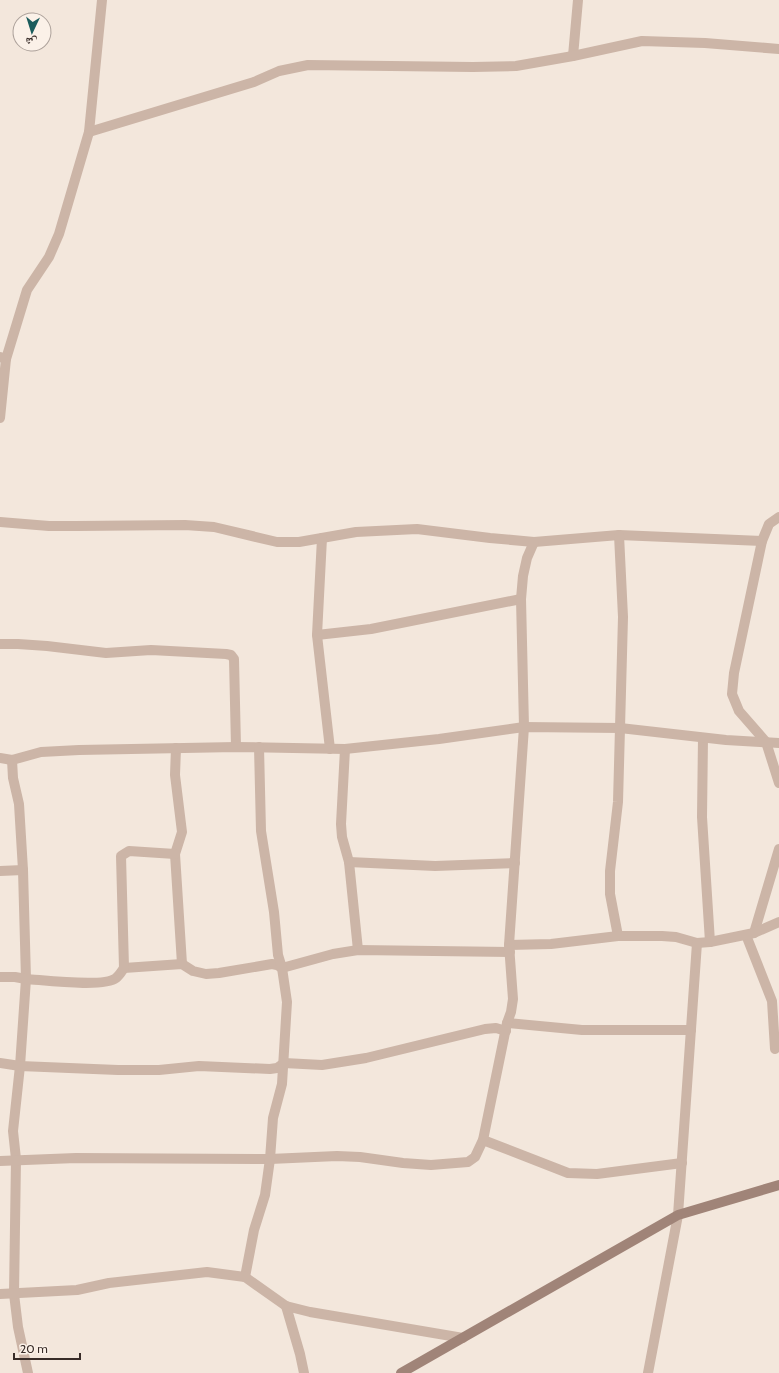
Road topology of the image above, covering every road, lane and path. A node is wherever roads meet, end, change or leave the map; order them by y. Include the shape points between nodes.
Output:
1 (102, 0) edge
2 (578, 0) edge
3 (779, 49) edge
4 (573, 56) junction
5 (89, 132) junction
6 (3, 358) edge
7 (0, 418) edge
8 (779, 518) edge
9 (0, 522) edge
10 (619, 535) junction
11 (322, 538) junction
12 (762, 541) junction
13 (534, 542) junction
14 (521, 599) junction
15 (317, 635) junction
16 (0, 644) edge
17 (524, 727) junction
18 (620, 728) junction
19 (703, 738) junction
20 (766, 742) junction
21 (779, 743) edge
22 (236, 747) junction
23 (259, 747) junction
24 (176, 748) junction
25 (330, 749) junction
26 (345, 750) junction
27 (0, 758) edge
28 (12, 760) junction
29 (779, 783) edge
30 (779, 849) edge
31 (175, 854) junction
32 (349, 862) junction
33 (515, 863) junction
34 (23, 870) junction
35 (0, 871) edge
36 (779, 922) edge
37 (750, 934) junction
38 (618, 936) junction
39 (710, 942) junction
40 (697, 943) junction
41 (510, 948) junction
42 (358, 950) junction
43 (182, 964) junction
44 (124, 968) junction
45 (282, 968) junction
46 (0, 977) edge
47 (26, 979) junction
48 (507, 1027) junction
49 (691, 1030) junction
50 (775, 1049) dead end
51 (0, 1063) edge
52 (284, 1063) junction
53 (20, 1066) junction
54 (483, 1140) junction
55 (16, 1159) junction
56 (270, 1159) junction
57 (0, 1161) edge
58 (682, 1163) junction
59 (779, 1185) edge
60 (678, 1215) junction
61 (246, 1277) junction
62 (0, 1294) edge
63 (14, 1294) junction
64 (286, 1306) junction
65 (463, 1338) junction
66 (28, 1373) edge
67 (304, 1373) edge
68 (401, 1373) edge
69 (648, 1373) edge

1 - 5 street
2 - 4 street
3 - 4 street via 642,41
4 - 5 street via 516,66 308,65 279,71 254,82
5 - 6 street via 59,234 49,257 27,290
6 - 7 street
8 - 12 street via 769,524
9 - 11 street via 49,526 185,524 214,527 277,542
10 - 12 street
10 - 13 street
10 - 18 street via 623,616
11 - 13 street via 356,532 417,529
11 - 15 street
12 - 20 street via 734,673 732,694 739,711
13 - 14 street via 527,558
14 - 15 street via 371,629
14 - 17 street
15 - 25 street
16 - 22 street via 48,646 106,653 151,650 232,655
17 - 18 street
17 - 26 street
17 - 33 street
18 - 19 street
18 - 38 street via 618,802 610,879 610,894
19 - 20 street
19 - 39 street via 702,817
20 - 21 street
20 - 29 street
22 - 23 street
22 - 24 street
23 - 25 street
23 - 45 street via 261,831
24 - 28 street via 61,750
24 - 31 street via 175,775 182,832
25 - 26 street
26 - 32 street via 342,837
27 - 28 street
28 - 34 street via 19,804
30 - 37 street
31 - 43 street
31 - 44 street via 128,851 121,856
32 - 33 street via 435,866
32 - 42 street
33 - 41 street
34 - 35 street
34 - 47 street
36 - 37 street
37 - 39 street
37 - 50 street via 772,1001
38 - 40 street via 662,936
38 - 41 street
39 - 40 street
40 - 49 street
41 - 42 street
41 - 48 street via 513,999
42 - 45 street
43 - 44 street
43 - 45 street via 193,971 206,974 272,964
44 - 47 street via 116,978 108,982
45 - 52 street via 287,1002
46 - 47 street
47 - 53 street
48 - 49 street
48 - 52 street via 485,1029 343,1062 322,1065
48 - 54 street
49 - 58 street
51 - 53 street
52 - 53 street via 270,1069 200,1066 126,1070
52 - 56 street via 280,1097 273,1118
53 - 55 street via 13,1131
54 - 56 street via 475,1157 468,1162 403,1163 337,1156
54 - 58 street via 568,1173 597,1174
55 - 56 street
55 - 57 street
55 - 63 street
56 - 61 street
58 - 60 street
59 - 60 street
60 - 65 street
60 - 69 street
61 - 63 street via 207,1272 109,1283 77,1290
61 - 64 street
62 - 63 street
63 - 66 street
64 - 65 street
64 - 67 street
65 - 68 street

